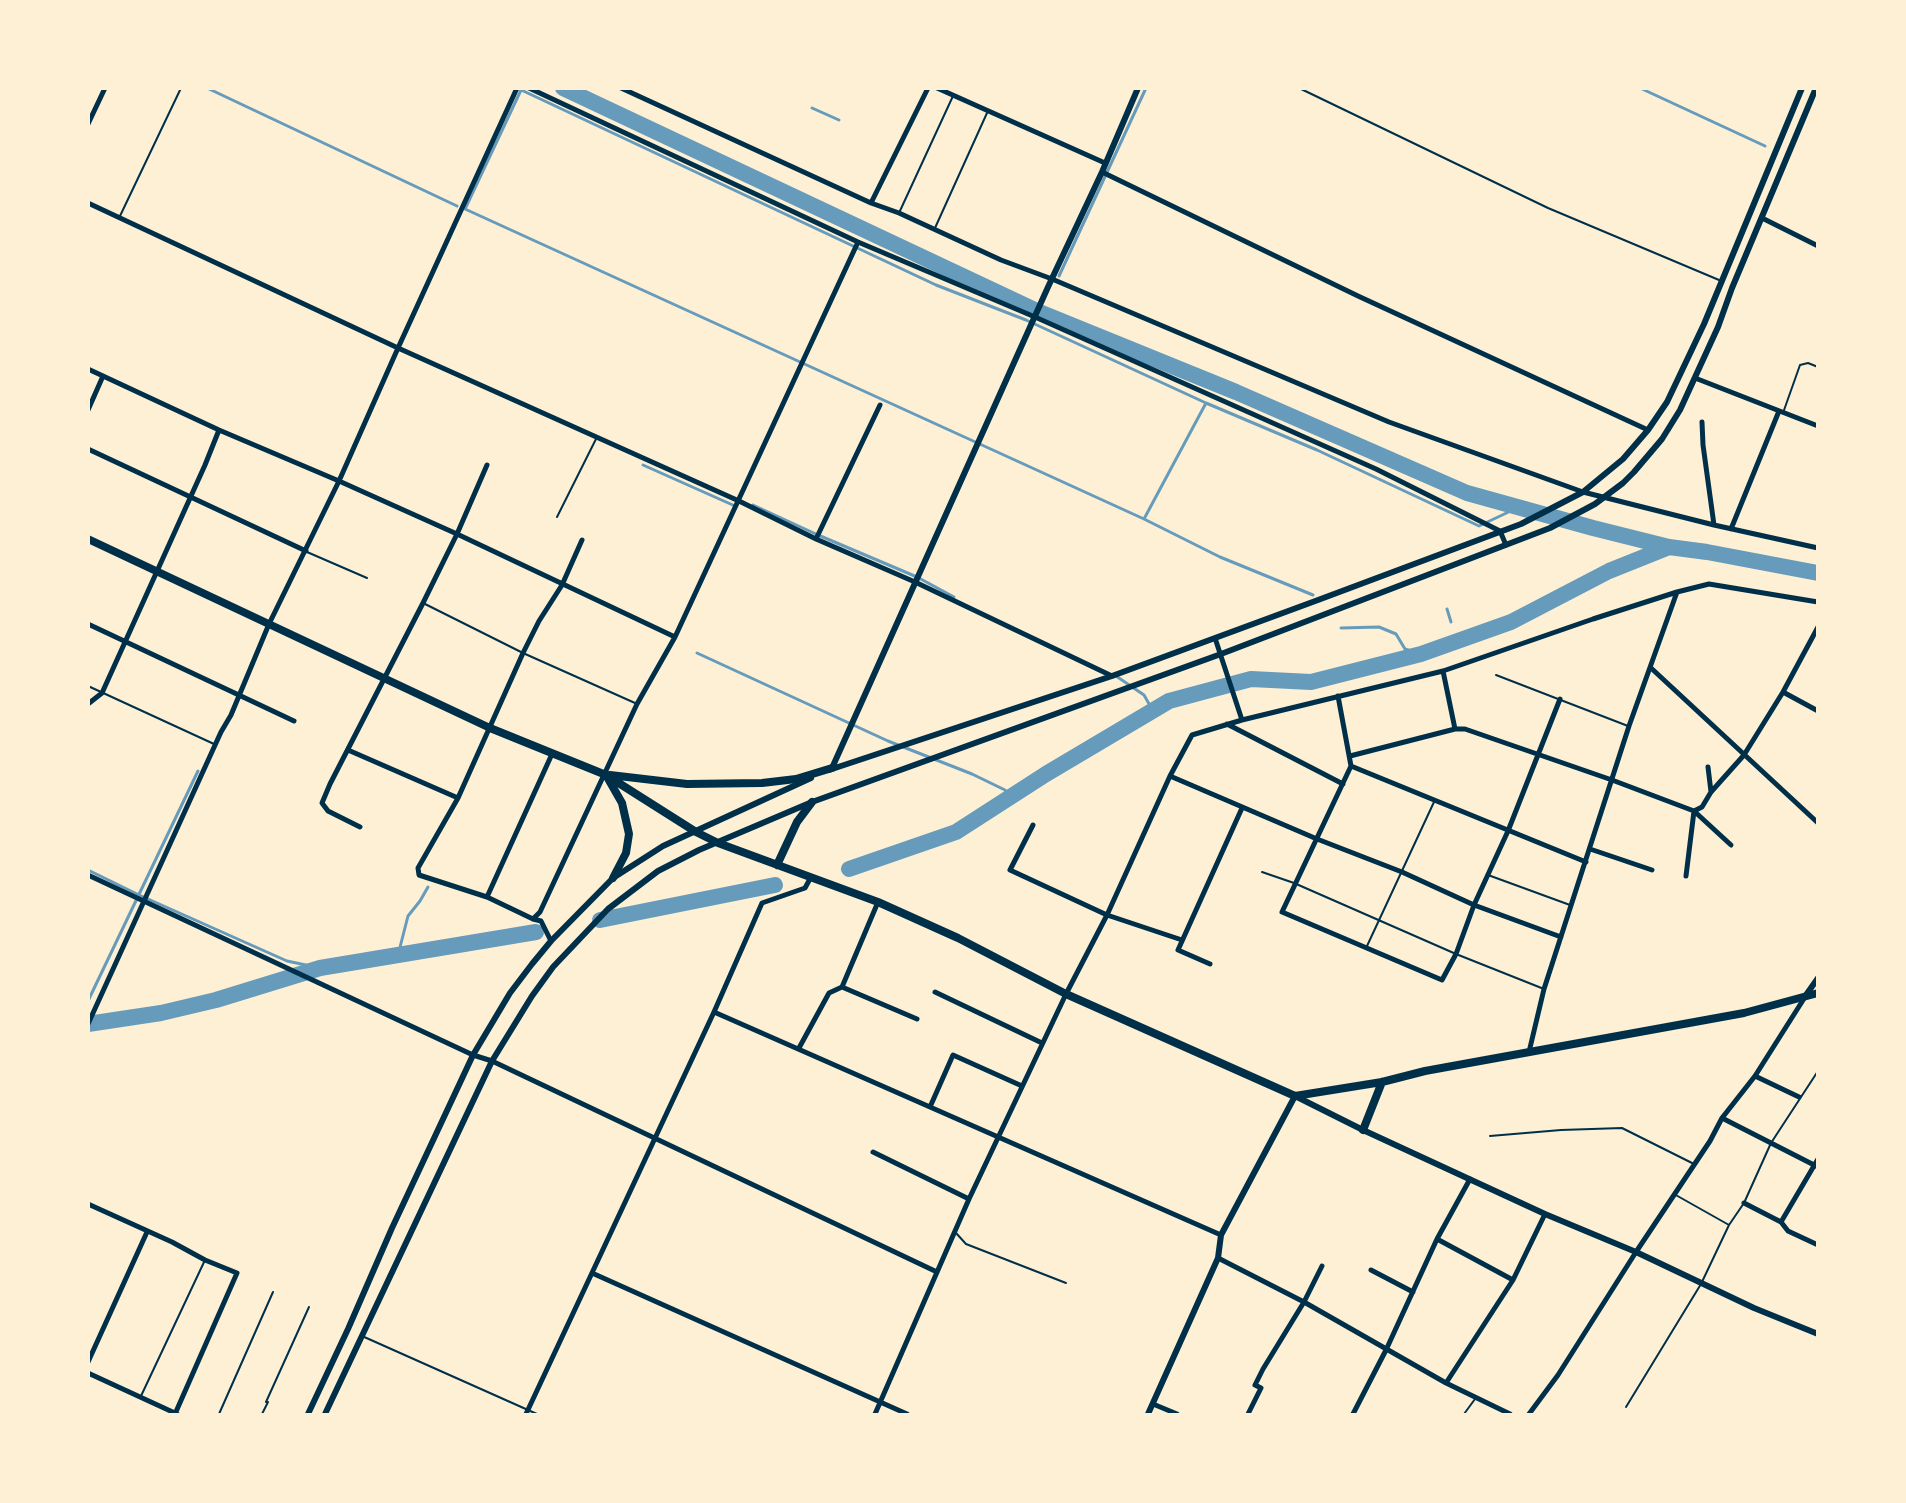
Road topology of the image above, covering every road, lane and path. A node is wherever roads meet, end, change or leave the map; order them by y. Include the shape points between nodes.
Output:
1 (105, 88) edge
2 (181, 88) edge
3 (517, 88) edge
4 (529, 88) edge
5 (621, 88) edge
6 (928, 88) edge
7 (937, 88) edge
8 (1138, 88) edge
9 (1299, 88) edge
10 (1802, 88) edge
11 (1816, 88) edge
12 (953, 96) junction
13 (987, 111) junction
14 (88, 124) edge
15 (1105, 164) junction
16 (1102, 172) junction
17 (88, 203) edge
18 (871, 203) junction
19 (899, 213) junction
20 (119, 217) junction
21 (1762, 218) junction
22 (934, 231) junction
23 (858, 242) junction
24 (1818, 246) edge
25 (1052, 279) junction
26 (1722, 281) junction
27 (1035, 317) junction
28 (398, 348) junction
29 (1818, 367) edge
30 (88, 369) edge
31 (103, 376) junction
32 (1695, 378) junction
33 (880, 405) dead end
34 (88, 410) edge
35 (1781, 412) junction
36 (1702, 422) dead end
37 (1818, 426) edge
38 (219, 430) junction
39 (1648, 430) junction
40 (597, 437) junction
41 (88, 449) edge
42 (487, 465) dead end
43 (339, 481) junction
44 (1583, 492) junction
45 (191, 496) junction
46 (1604, 498) junction
47 (739, 501) junction
48 (557, 517) dead end
49 (1713, 525) junction
50 (1731, 529) junction
51 (1500, 531) junction
52 (457, 534) junction
53 (88, 539) edge
54 (816, 539) junction
55 (582, 540) dead end
56 (1506, 545) junction
57 (1818, 548) edge
58 (306, 551) junction
59 (156, 570) junction
60 (367, 578) dead end
61 (915, 582) junction
62 (562, 585) junction
63 (1677, 592) junction
64 (1818, 602) edge
65 (423, 603) junction
66 (88, 624) edge
67 (269, 624) junction
68 (1818, 627) edge
69 (675, 637) junction
70 (1215, 638) junction
71 (126, 641) junction
72 (523, 653) junction
73 (1221, 655) junction
74 (1651, 668) junction
75 (1443, 671) junction
76 (1496, 675) dead end
77 (1112, 676) junction
78 (385, 677) junction
79 (88, 686) edge
80 (1783, 692) junction
81 (102, 693) junction
82 (239, 694) junction
83 (1338, 696) junction
84 (1560, 699) junction
85 (88, 704) edge
86 (637, 704) junction
87 (1818, 711) edge
88 (1241, 718) junction
89 (294, 721) dead end
90 (1227, 724) junction
91 (1629, 726) junction
92 (490, 728) junction
93 (1455, 729) junction
94 (217, 745) junction
95 (348, 750) junction
96 (552, 754) junction
97 (1744, 755) junction
98 (1350, 756) junction
99 (1538, 756) junction
100 (1351, 766) junction
101 (1708, 767) dead end
102 (832, 768) junction
103 (606, 775) junction
104 (1170, 776) junction
105 (1612, 780) junction
106 (1343, 784) junction
107 (1711, 792) junction
108 (458, 798) junction
109 (1435, 799) junction
110 (812, 802) junction
111 (1242, 808) junction
112 (1694, 811) junction
113 (1818, 824) edge
114 (1033, 825) dead end
115 (360, 826) dead end
116 (1508, 831) junction
117 (696, 832) junction
118 (1317, 839) junction
119 (718, 843) junction
120 (1731, 845) dead end
121 (1590, 849) junction
122 (1586, 862) junction
123 (777, 865) junction
124 (1652, 870) dead end
125 (1262, 872) dead end
126 (1402, 872) junction
127 (1488, 874) junction
128 (88, 875) edge
129 (1686, 876) dead end
130 (811, 877) junction
131 (613, 878) junction
132 (1294, 883) junction
133 (487, 897) junction
134 (143, 901) junction
135 (878, 902) junction
136 (1474, 905) junction
137 (1572, 906) junction
138 (1107, 915) junction
139 (532, 919) junction
140 (1379, 921) junction
141 (1561, 937) junction
142 (1182, 940) junction
143 (551, 941) junction
144 (1366, 949) junction
145 (1456, 954) junction
146 (1210, 964) dead end
147 (1818, 978) edge
148 (842, 987) junction
149 (1544, 989) junction
150 (935, 992) dead end
151 (1818, 993) edge
152 (1066, 994) junction
153 (1806, 995) junction
154 (92, 1010) edge
155 (714, 1012) junction
156 (917, 1019) dead end
157 (88, 1024) edge
158 (1042, 1043) junction
159 (799, 1048) junction
160 (1529, 1053) junction
161 (472, 1056) junction
162 (492, 1061) junction
163 (1818, 1071) edge
164 (1755, 1076) junction
165 (1382, 1082) junction
166 (1022, 1086) junction
167 (1295, 1096) junction
168 (1799, 1097) junction
169 (930, 1107) junction
170 (1722, 1118) junction
171 (1363, 1131) junction
172 (1490, 1136) dead end
173 (654, 1138) junction
174 (999, 1139) junction
175 (1771, 1143) junction
176 (873, 1152) dead end
177 (1818, 1159) edge
178 (1694, 1164) junction
179 (1816, 1166) edge
180 (1470, 1179) junction
181 (1674, 1194) junction
182 (969, 1199) junction
183 (1744, 1203) junction
184 (88, 1204) edge
185 (1545, 1214) junction
186 (1781, 1222) junction
187 (1729, 1225) junction
188 (147, 1232) junction
189 (956, 1233) junction
190 (1221, 1235) junction
191 (1437, 1239) junction
192 (1818, 1245) edge
193 (1636, 1252) junction
194 (1218, 1258) junction
195 (205, 1260) junction
196 (1322, 1266) dead end
197 (1371, 1270) dead end
198 (937, 1272) junction
199 (592, 1273) junction
200 (1513, 1280) junction
201 (1066, 1283) dead end
202 (1701, 1284) junction
203 (273, 1292) dead end
204 (1413, 1292) junction
205 (1304, 1302) junction
206 (309, 1307) dead end
207 (1818, 1334) edge
208 (362, 1336) junction
209 (1386, 1350) junction
210 (89, 1360) edge
211 (88, 1373) edge
212 (1446, 1383) junction
213 (140, 1398) junction
214 (1475, 1399) junction
215 (881, 1402) junction
216 (1154, 1404) junction
217 (1626, 1407) dead end
218 (526, 1412) edge
219 (176, 1414) edge
220 (219, 1414) edge
221 (262, 1414) edge
222 (308, 1414) edge
223 (325, 1414) edge
224 (537, 1414) edge
225 (875, 1414) edge
226 (907, 1414) edge
227 (1148, 1414) edge
228 (1177, 1414) edge
229 (1248, 1414) edge
230 (1353, 1414) edge
231 (1464, 1414) edge
232 (1510, 1414) edge
233 (1528, 1414) edge

1 - 14 street
2 - 20 lane
3 - 28 street
4 - 23 street
5 - 18 street
6 - 18 street
7 - 12 street
8 - 15 street
9 - 26 lane via 1548,208
10 - 26 street
11 - 21 street
12 - 13 street
12 - 19 lane
13 - 15 street
13 - 22 lane
15 - 16 street
16 - 25 street
16 - 39 street
17 - 20 street
18 - 19 street
19 - 22 street
20 - 28 street
21 - 24 street
21 - 32 street
22 - 25 street
23 - 27 street
23 - 47 street
25 - 27 street
25 - 44 street via 1389,422
26 - 39 street via 1686,365
27 - 51 street via 1376,469
27 - 61 street
28 - 40 street
28 - 43 street
29 - 35 lane via 1808,363 1800,366
30 - 31 street
31 - 34 street
31 - 38 street
32 - 35 street
32 - 46 street via 1662,439 1628,478
33 - 54 street
35 - 37 street
35 - 50 street
36 - 49 street
38 - 43 street
38 - 45 street
39 - 44 street via 1623,459
40 - 47 street
40 - 48 lane
41 - 45 street
42 - 52 street
43 - 52 street
43 - 58 street
44 - 46 street
44 - 51 street
45 - 58 street
45 - 59 street
46 - 49 street
46 - 56 street via 1550,528
47 - 54 street
47 - 69 street
49 - 50 street
50 - 57 street
51 - 56 street
51 - 70 street
52 - 62 street
52 - 65 street
53 - 59 main road
54 - 61 street
55 - 62 street
56 - 73 street
58 - 60 lane
58 - 67 street
59 - 67 main road
59 - 71 street
61 - 77 street
61 - 102 street
62 - 69 street
62 - 72 street
63 - 64 street via 1709,584
63 - 74 street
63 - 75 street
65 - 72 lane
65 - 78 street
66 - 71 street
67 - 78 main road
67 - 82 street
68 - 80 street
69 - 86 street
70 - 73 street
70 - 77 street
71 - 81 street
71 - 82 street
72 - 86 lane
72 - 92 street
73 - 88 street
73 - 110 street
74 - 91 street
74 - 97 street
75 - 83 street
75 - 93 street
76 - 84 lane
77 - 102 street
78 - 92 main road
78 - 95 street
79 - 81 lane
80 - 87 street
80 - 97 street
81 - 85 street
81 - 94 lane
82 - 89 street
82 - 94 street
83 - 88 street
83 - 98 street
84 - 91 lane
84 - 99 street
86 - 103 street
88 - 90 street
90 - 104 street via 1192,735
90 - 106 street
91 - 105 street
92 - 96 main road
92 - 108 street
93 - 98 street
93 - 99 street via 1465,729
94 - 134 street
95 - 108 street
95 - 115 street via 322,803 328,811
96 - 103 main road
96 - 133 street
97 - 107 street
97 - 113 street
98 - 100 street
99 - 105 street
99 - 116 street
100 - 106 street
100 - 109 street
101 - 107 street
102 - 103 main road via 796,779 753,783 687,783
102 - 117 street
103 - 117 main road
103 - 131 main road via 622,803 629,834 626,853
103 - 139 street via 540,912
104 - 111 street
104 - 138 street
105 - 112 street
105 - 121 street
106 - 118 street
107 - 112 street via 1702,807
108 - 133 street via 418,868 419,875
109 - 116 street
109 - 126 lane
110 - 119 street
110 - 123 main road via 797,822
111 - 118 street
111 - 142 street
112 - 120 street
112 - 129 street
114 - 138 street via 1010,870
116 - 122 street
116 - 127 street
117 - 119 main road
117 - 131 street via 663,846
118 - 126 street
118 - 132 street
119 - 123 main road
119 - 162 street via 657,871 608,909 553,967
121 - 122 street
121 - 124 street
122 - 137 street
123 - 130 main road
125 - 132 lane
126 - 136 street
126 - 140 lane
127 - 136 street
127 - 137 lane
128 - 134 street
130 - 135 main road
130 - 155 street via 805,888 762,903
131 - 143 street
132 - 140 lane
132 - 144 street via 1282,912
133 - 139 street
134 - 154 street
134 - 161 street
135 - 148 street
135 - 152 main road
136 - 141 street
136 - 145 street
137 - 141 street
138 - 142 street
138 - 152 street
139 - 143 street via 541,921
140 - 144 lane
140 - 145 lane
141 - 149 street
142 - 146 street via 1178,950
143 - 161 street via 510,993
144 - 145 street via 1442,980
145 - 149 lane
147 - 153 street
148 - 156 street
148 - 159 street via 829,993
149 - 160 street
150 - 158 street
151 - 153 main road
152 - 158 street
152 - 167 main road
153 - 160 main road via 1744,1012
153 - 164 street
154 - 157 street
155 - 159 street
155 - 173 street
158 - 166 street
159 - 169 street
160 - 165 main road
161 - 162 street
161 - 222 street
162 - 173 street
162 - 208 street
163 - 168 lane
164 - 168 street
164 - 170 street
165 - 167 main road
165 - 171 main road
166 - 169 street via 953,1055
166 - 174 street
167 - 171 street
167 - 190 street
168 - 175 lane
169 - 174 street
170 - 175 street
170 - 178 street
171 - 180 street
172 - 178 lane via 1622,1128
173 - 198 street
173 - 199 street
174 - 182 street
174 - 190 street
175 - 179 street
175 - 183 lane
176 - 182 street
177 - 179 street
178 - 181 street
179 - 186 street
180 - 185 street
180 - 191 street
181 - 187 lane
181 - 193 street
182 - 189 street
183 - 186 street
183 - 187 lane
184 - 188 street
185 - 193 street
185 - 200 street
186 - 192 street via 1788,1231
187 - 202 lane
188 - 195 street
188 - 210 street
189 - 198 street
189 - 201 lane via 966,1244
190 - 194 street
191 - 200 street
191 - 204 street
193 - 202 street
193 - 233 street via 1558,1375
194 - 205 street
194 - 216 street
195 - 213 lane
195 - 219 street via 237,1273
196 - 205 street
197 - 204 street
198 - 215 street
199 - 215 street
199 - 218 street
200 - 212 street
202 - 207 street
202 - 217 lane
203 - 220 lane
204 - 209 street
205 - 209 street
205 - 229 street via 1263,1369 1255,1385 1261,1388
206 - 221 lane
208 - 218 lane
208 - 223 street
209 - 212 street
209 - 230 street
211 - 213 street
212 - 214 street
213 - 219 street
214 - 231 lane
214 - 232 street
215 - 225 street
215 - 226 street
216 - 227 street
216 - 228 street
218 - 224 lane

